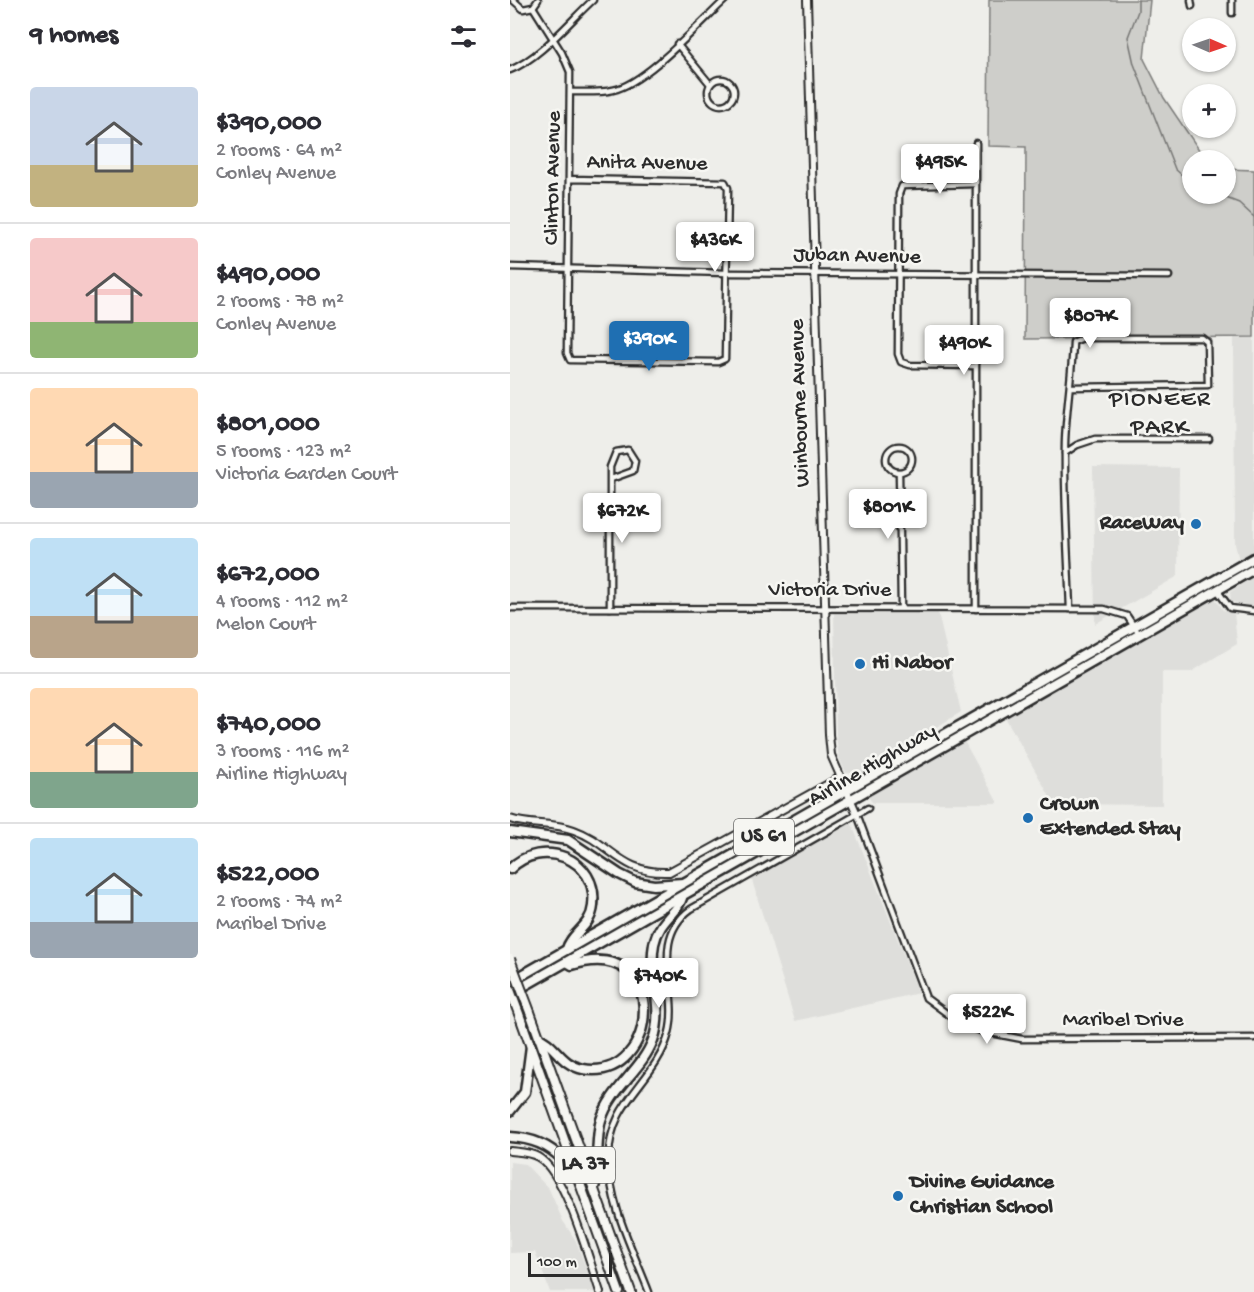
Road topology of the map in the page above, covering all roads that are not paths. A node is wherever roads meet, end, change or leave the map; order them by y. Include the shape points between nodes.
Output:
1 (513, 0) edge
2 (538, 0) edge
3 (593, 0) edge
4 (725, 0) edge
5 (807, 0) edge
6 (1232, 0) edge
7 (533, 7) junction
8 (1232, 13) dead end
9 (552, 39) junction
10 (677, 44) junction
11 (510, 70) edge
12 (710, 84) junction
13 (571, 92) junction
14 (976, 143) dead end
15 (570, 179) junction
16 (975, 184) junction
17 (510, 267) edge
18 (569, 267) junction
19 (726, 273) junction
20 (815, 273) junction
21 (898, 275) junction
22 (976, 275) junction
23 (1169, 276) dead end
24 (975, 366) junction
25 (1072, 387) junction
26 (1209, 439) dead end
27 (1065, 453) junction
28 (898, 472) junction
29 (611, 479) junction
30 (1254, 558) edge
31 (1254, 569) edge
32 (1215, 580) junction
33 (1217, 590) junction
34 (510, 608) edge
35 (610, 608) junction
36 (825, 608) junction
37 (901, 608) junction
38 (976, 609) junction
39 (1070, 609) junction
40 (1254, 611) edge
41 (1137, 630) junction
42 (986, 716) junction
43 (839, 778) junction
44 (845, 791) junction
45 (850, 801) junction
46 (868, 808) dead end
47 (857, 814) junction
48 (510, 819) edge
49 (510, 832) edge
50 (510, 869) edge
51 (684, 883) junction
52 (683, 896) junction
53 (566, 950) junction
54 (510, 959) edge
55 (567, 962) junction
56 (510, 982) edge
57 (510, 990) edge
58 (510, 994) edge
59 (539, 1038) junction
60 (1254, 1038) edge
61 (531, 1047) junction
62 (510, 1111) edge
63 (510, 1137) edge
64 (510, 1151) edge
65 (578, 1176) junction
66 (594, 1187) junction
67 (600, 1292) edge
68 (619, 1292) edge
69 (631, 1292) edge
70 (649, 1292) edge

1 - 7 street via 523,9
2 - 7 street
3 - 9 street
4 - 10 street
5 - 20 street, Winbourne Avenue
6 - 8 street
7 - 9 street, Clinton Avenue
9 - 11 street
9 - 13 street, Clinton Avenue via 570,72
10 - 12 street
10 - 13 street via 628,85 613,90
12 - 12 street via 707,94 712,103 722,106 731,101 734,91 729,82 720,79
13 - 15 street, Clinton Avenue
14 - 16 street
15 - 18 street, Clinton Avenue
15 - 19 street, Anita Avenue via 725,182
16 - 21 street via 902,186
16 - 22 street
17 - 18 street, Juban Avenue
18 - 19 street, Juban Avenue
18 - 19 street, Clinton Avenue via 570,360 725,359
19 - 20 street, Juban Avenue
20 - 21 street, Juban Avenue
20 - 36 street, Winbourne Avenue
21 - 22 street, Juban Avenue
21 - 24 street via 901,362
22 - 23 street, Juban Avenue
22 - 24 street
24 - 38 street
25 - 25 street via 1073,342 1083,338 1202,338 1207,342 1208,386
25 - 27 street
26 - 27 street via 1095,439
27 - 39 street
28 - 28 street via 908,468 912,459 908,450 898,446 889,450 886,459 889,468
28 - 37 street
29 - 29 street via 613,457 620,450 628,450 635,461 633,471
29 - 35 street
30 - 32 highway, Airline Highway / US 61
31 - 33 highway, Airline Highway / US 61
32 - 33 highway
32 - 41 highway, Airline Highway / US 61
33 - 40 street via 1230,608
33 - 41 highway, Airline Highway / US 61
34 - 35 street, Victoria Drive
35 - 36 street, Victoria Drive
36 - 37 street, Victoria Drive
36 - 43 street, Winbourne Avenue via 829,735
37 - 38 street, Victoria Drive
38 - 39 street, Victoria Drive
39 - 41 street, Victoria Drive via 1117,611
41 - 42 highway, Airline Highway / US 61
42 - 44 highway, Airline Highway / US 61
42 - 45 highway, Airline Highway / US 61
43 - 44 street, Winbourne Avenue
43 - 48 street via 669,872 625,863 577,831
44 - 45 street, Winbourne Avenue
44 - 51 highway, Airline Highway / US 61
45 - 47 street, Maribel Drive
45 - 52 highway, Airline Highway / US 61
46 - 47 street, Airline Highway
47 - 60 street, Maribel Drive via 926,998 957,1021 981,1031 1022,1039
47 - 70 street, Airline Highway via 691,909 674,928 666,956 670,1031 661,1057 617,1116 610,1139 610,1179 617,1207
49 - 51 highway via 568,840 635,882
50 - 53 highway via 526,857 552,853 571,860 586,874 593,894 592,912
51 - 53 highway, Airline Highway / US 61
52 - 55 highway, Airline Highway / US 61
52 - 66 highway via 661,926 655,942 655,1033 645,1055 615,1091 602,1117
53 - 56 highway, Airline Highway / US 61
54 - 59 main road, LA 37, bridge
55 - 58 highway, Airline Highway / US 61
55 - 59 highway via 572,965 602,960 629,973 643,998 641,1032 621,1059 594,1070 566,1063
57 - 61 main road, LA 37, bridge
59 - 66 main road, LA 37
61 - 62 highway via 525,1092
61 - 65 main road, LA 37
63 - 65 highway via 544,1145
64 - 67 street via 537,1157 562,1185
65 - 68 main road, LA 37
66 - 69 main road, LA 37

